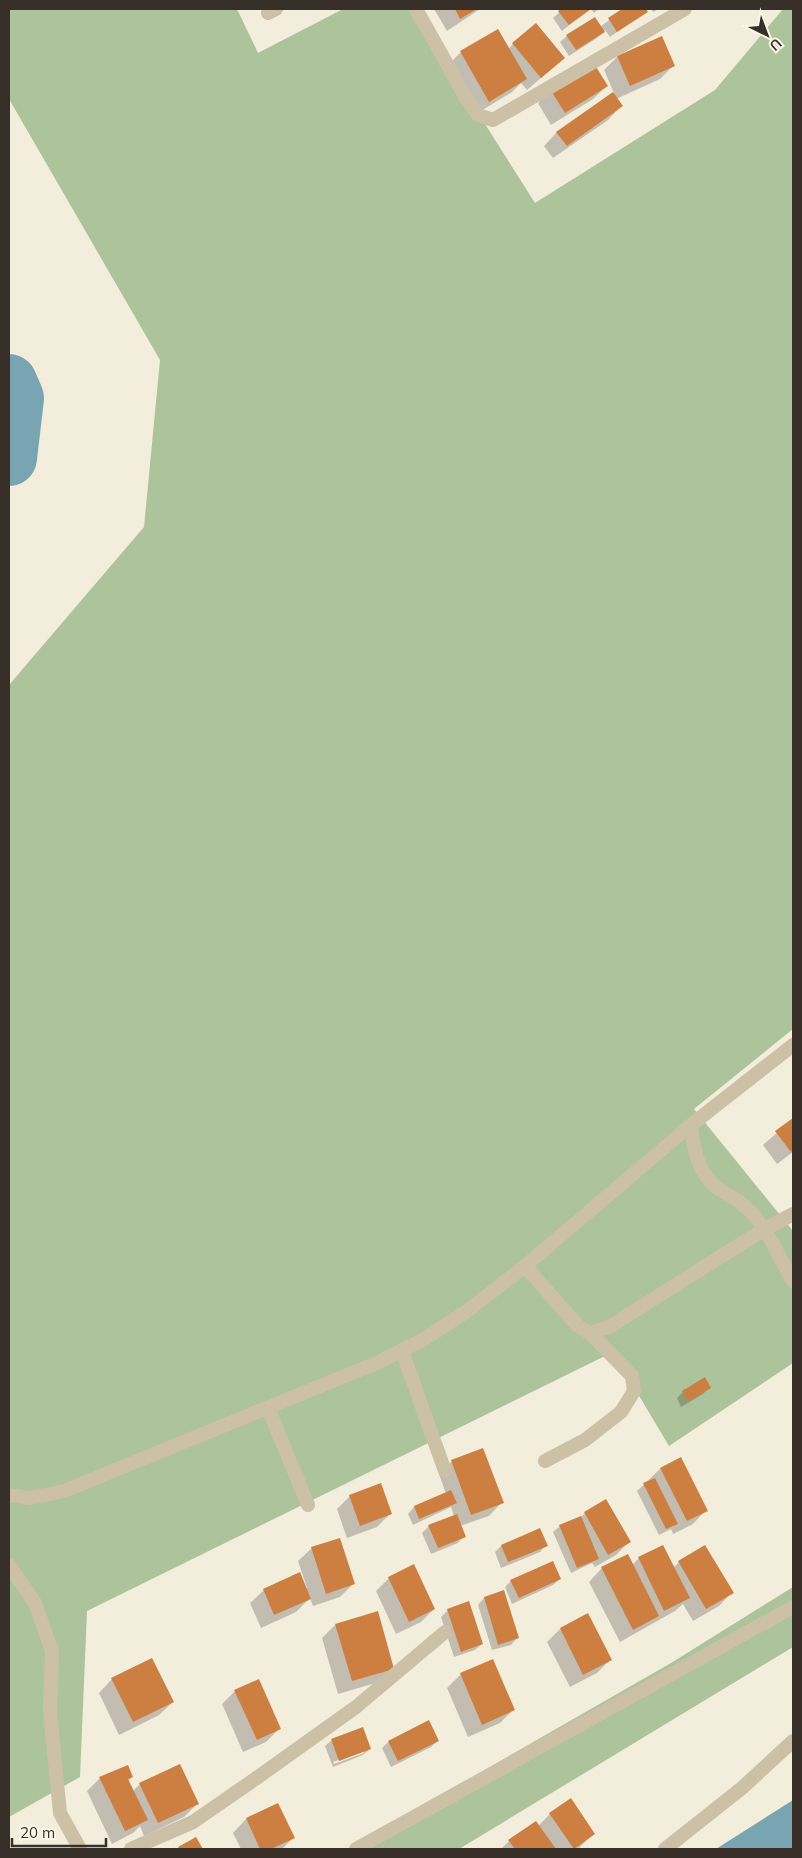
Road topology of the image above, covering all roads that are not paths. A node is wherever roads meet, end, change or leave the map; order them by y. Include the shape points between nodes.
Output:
1 (416, 9) edge
2 (685, 9) edge
3 (793, 1045) edge
4 (691, 1125) junction
5 (793, 1214) edge
6 (763, 1230) junction
7 (525, 1266) junction
8 (793, 1281) edge
9 (590, 1333) junction
10 (402, 1351) junction
11 (268, 1408) junction
12 (544, 1461) dead end
13 (445, 1471) dead end
14 (9, 1495) edge
15 (308, 1504) dead end
16 (9, 1565) edge
17 (793, 1607) edge
18 (445, 1632) dead end
19 (793, 1741) edge
20 (80, 1849) edge
21 (131, 1849) edge
22 (356, 1849) edge
23 (665, 1849) edge

1 - 2 street via 466,98 478,115 493,120
3 - 4 street
4 - 6 street via 700,1166 713,1184 749,1210
4 - 7 street
5 - 6 street
6 - 8 street
6 - 9 street via 609,1327
7 - 9 street via 578,1326
7 - 10 street via 466,1312
9 - 12 street via 632,1376 634,1391 621,1412 586,1440
10 - 11 street
10 - 13 street
11 - 14 street via 64,1491 30,1498
11 - 15 street
16 - 20 street via 35,1603 52,1651 50,1711 60,1813
17 - 22 street
18 - 21 street via 356,1707 193,1822
19 - 23 street via 742,1788

